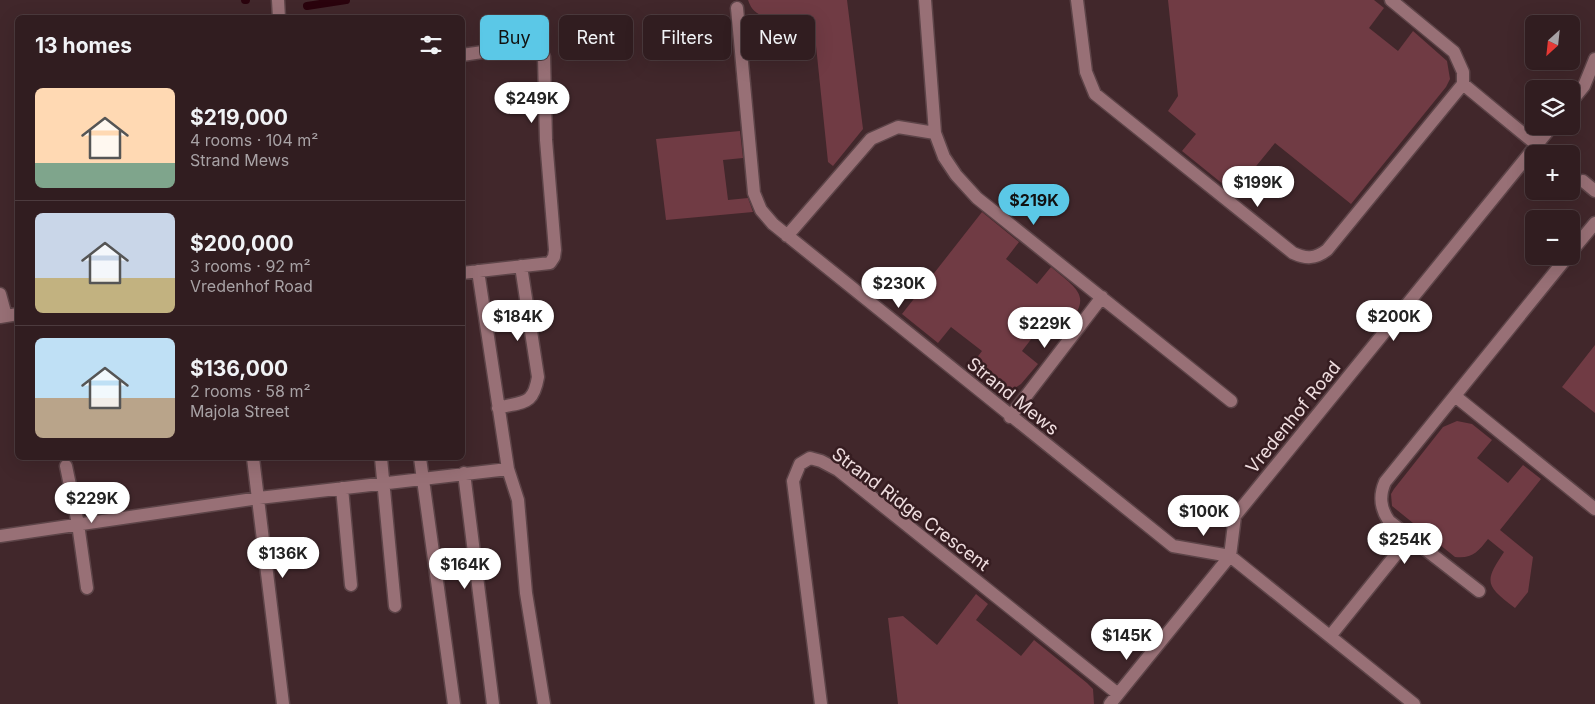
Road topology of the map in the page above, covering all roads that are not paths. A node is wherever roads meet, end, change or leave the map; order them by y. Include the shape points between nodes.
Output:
1 (278, 0) edge
2 (925, 0) edge
3 (1078, 0) edge
4 (1391, 0) edge
5 (737, 8) dead end
6 (279, 15) edge
7 (465, 55) edge
8 (1595, 59) edge
9 (1463, 84) junction
10 (1580, 91) edge
11 (935, 133) junction
12 (1545, 135) edge
13 (1537, 145) joint
14 (1525, 160) edge
15 (1584, 182) dead end
16 (1595, 191) edge
17 (1595, 223) edge
18 (787, 236) junction
19 (1580, 241) edge
20 (1561, 265) edge
21 (521, 266) junction
22 (478, 271) junction
23 (465, 273) edge
24 (0, 294) edge
25 (1102, 297) junction
26 (8, 315) edge
27 (1455, 396) junction
28 (1231, 401) dead end
29 (498, 408) junction
30 (1010, 417) junction
31 (254, 460) edge
32 (381, 460) edge
33 (420, 460) edge
34 (66, 466) dead end
35 (508, 469) junction
36 (464, 473) junction
37 (423, 478) junction
38 (384, 482) junction
39 (342, 488) junction
40 (259, 498) junction
41 (1595, 510) edge
42 (78, 524) junction
43 (0, 536) edge
44 (1410, 537) junction
45 (1230, 556) junction
46 (351, 585) dead end
47 (87, 588) dead end
48 (1479, 591) dead end
49 (395, 606) dead end
50 (1331, 635) junction
51 (1114, 699) edge
52 (1412, 703) edge
53 (283, 704) edge
54 (454, 704) edge
55 (493, 704) edge
56 (544, 704) edge
57 (821, 704) edge

1 - 6 street
2 - 11 street
3 - 9 street via 1086,72 1095,94 1301,257 1320,256 1327,250
4 - 9 street via 1454,52
5 - 18 street, Strand Mews via 754,193 761,210
7 - 21 street via 532,45 540,49 544,57 546,140 555,254 550,263
8 - 10 street
9 - 13 street
11 - 18 street via 898,127 871,139
11 - 25 street via 944,157 977,198
12 - 13 street, Vredenhof Road
14 - 45 street, Vredenhof Road via 1235,516
15 - 16 street
17 - 19 street
18 - 30 street, Strand Mews
20 - 27 street
21 - 22 street
21 - 29 street via 538,377 535,394 529,400
22 - 23 street
22 - 29 street
24 - 26 street
25 - 28 street
25 - 30 street
27 - 41 street
27 - 44 street via 1381,490 1380,500 1385,515
29 - 35 street
30 - 45 street, Strand Mews via 1173,546
31 - 40 street
32 - 38 street
33 - 37 street
34 - 42 street
35 - 36 street
35 - 56 street via 518,500 526,592
36 - 37 street
36 - 55 street
37 - 38 street
37 - 54 street
38 - 39 street
38 - 49 street
39 - 40 street
39 - 46 street
40 - 42 street
40 - 53 street
42 - 43 street
42 - 47 street
44 - 48 street
44 - 50 street
45 - 50 street
45 - 51 street, Strand Ridge Crescent
50 - 52 street
51 - 57 street, Strand Ridge Crescent via 838,470 810,458 800,464 793,481

